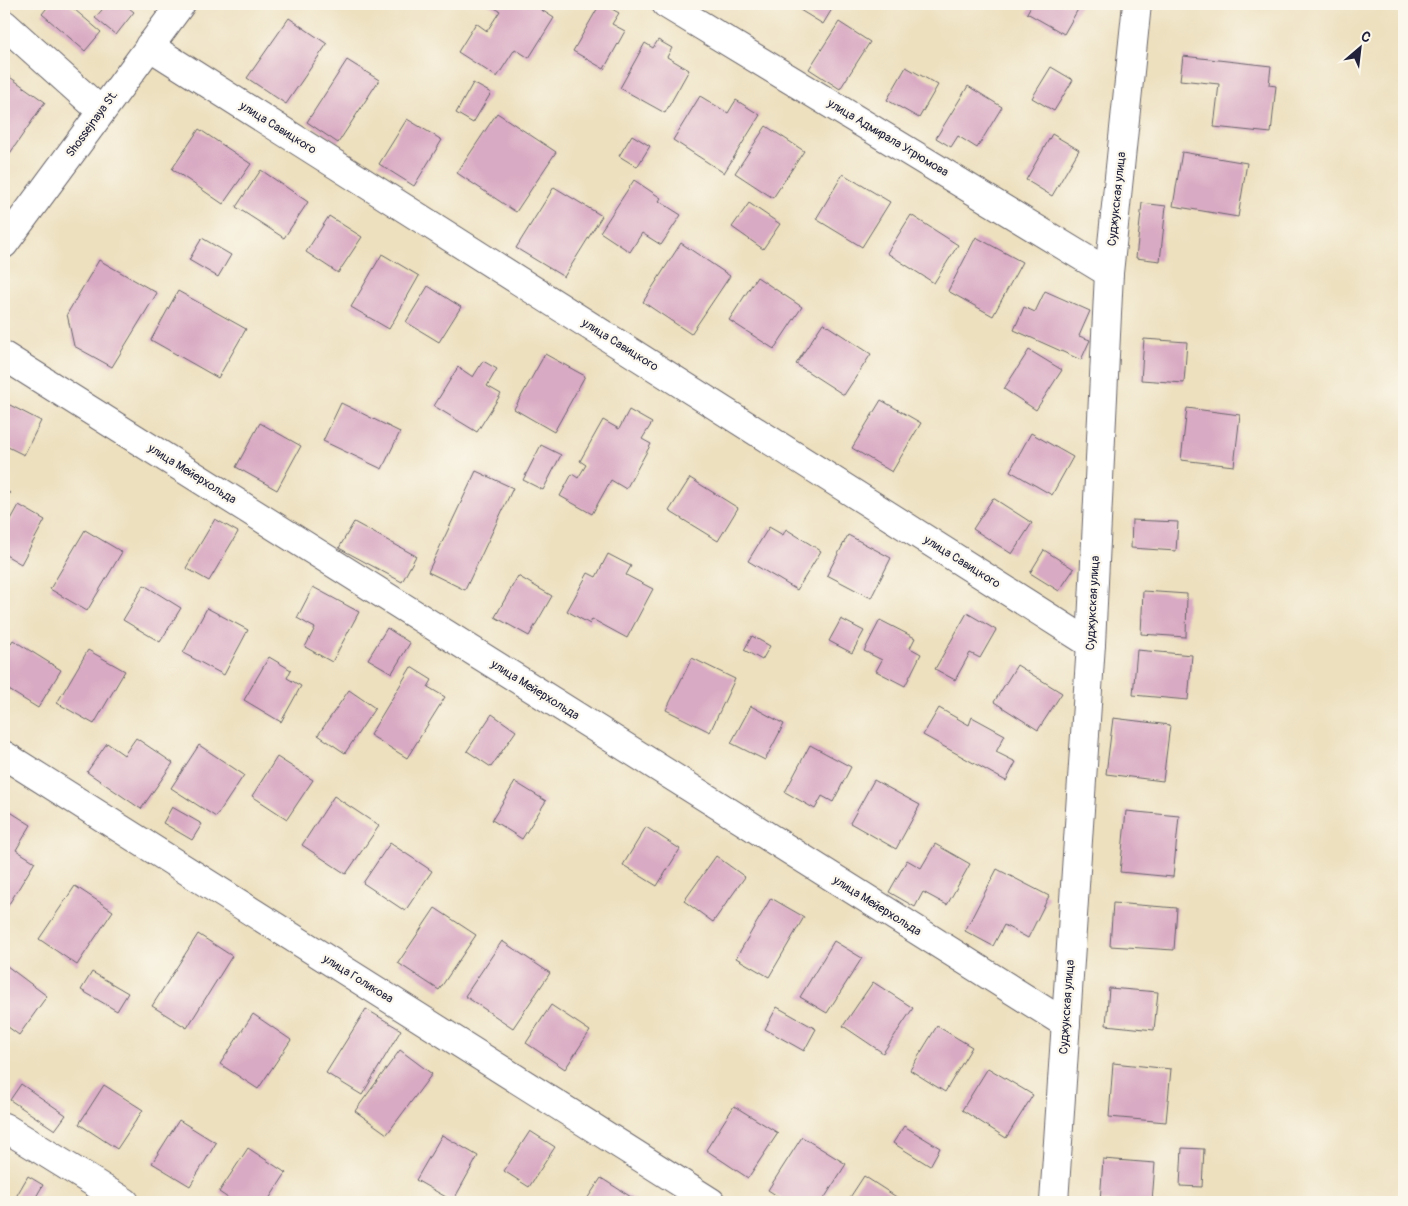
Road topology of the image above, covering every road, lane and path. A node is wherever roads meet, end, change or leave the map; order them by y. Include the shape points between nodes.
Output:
1 (180, 4) edge
2 (666, 4) edge
3 (1137, 4) edge
4 (4, 24) edge
5 (149, 46) junction
6 (100, 111) junction
7 (4, 244) edge
8 (1109, 272) junction
9 (4, 356) edge
10 (1091, 644) junction
11 (4, 755) edge
12 (1066, 1024) junction
13 (4, 1127) edge
14 (125, 1202) edge
15 (711, 1202) edge
16 (1054, 1202) edge

1 - 5 street, Shossejnaya St.
2 - 8 street, улица Адмирала Угрюмова
3 - 8 street, Суджукская улица
4 - 6 street
5 - 6 street, Shossejnaya St.
5 - 10 street, улица Савицкого
6 - 7 street, Shossejnaya St.
8 - 10 street, Суджукская улица
9 - 12 street, улица Мейерхольда
10 - 12 street, Суджукская улица
11 - 15 street, улица Голикова
12 - 16 street, Суджукская улица
13 - 14 street

